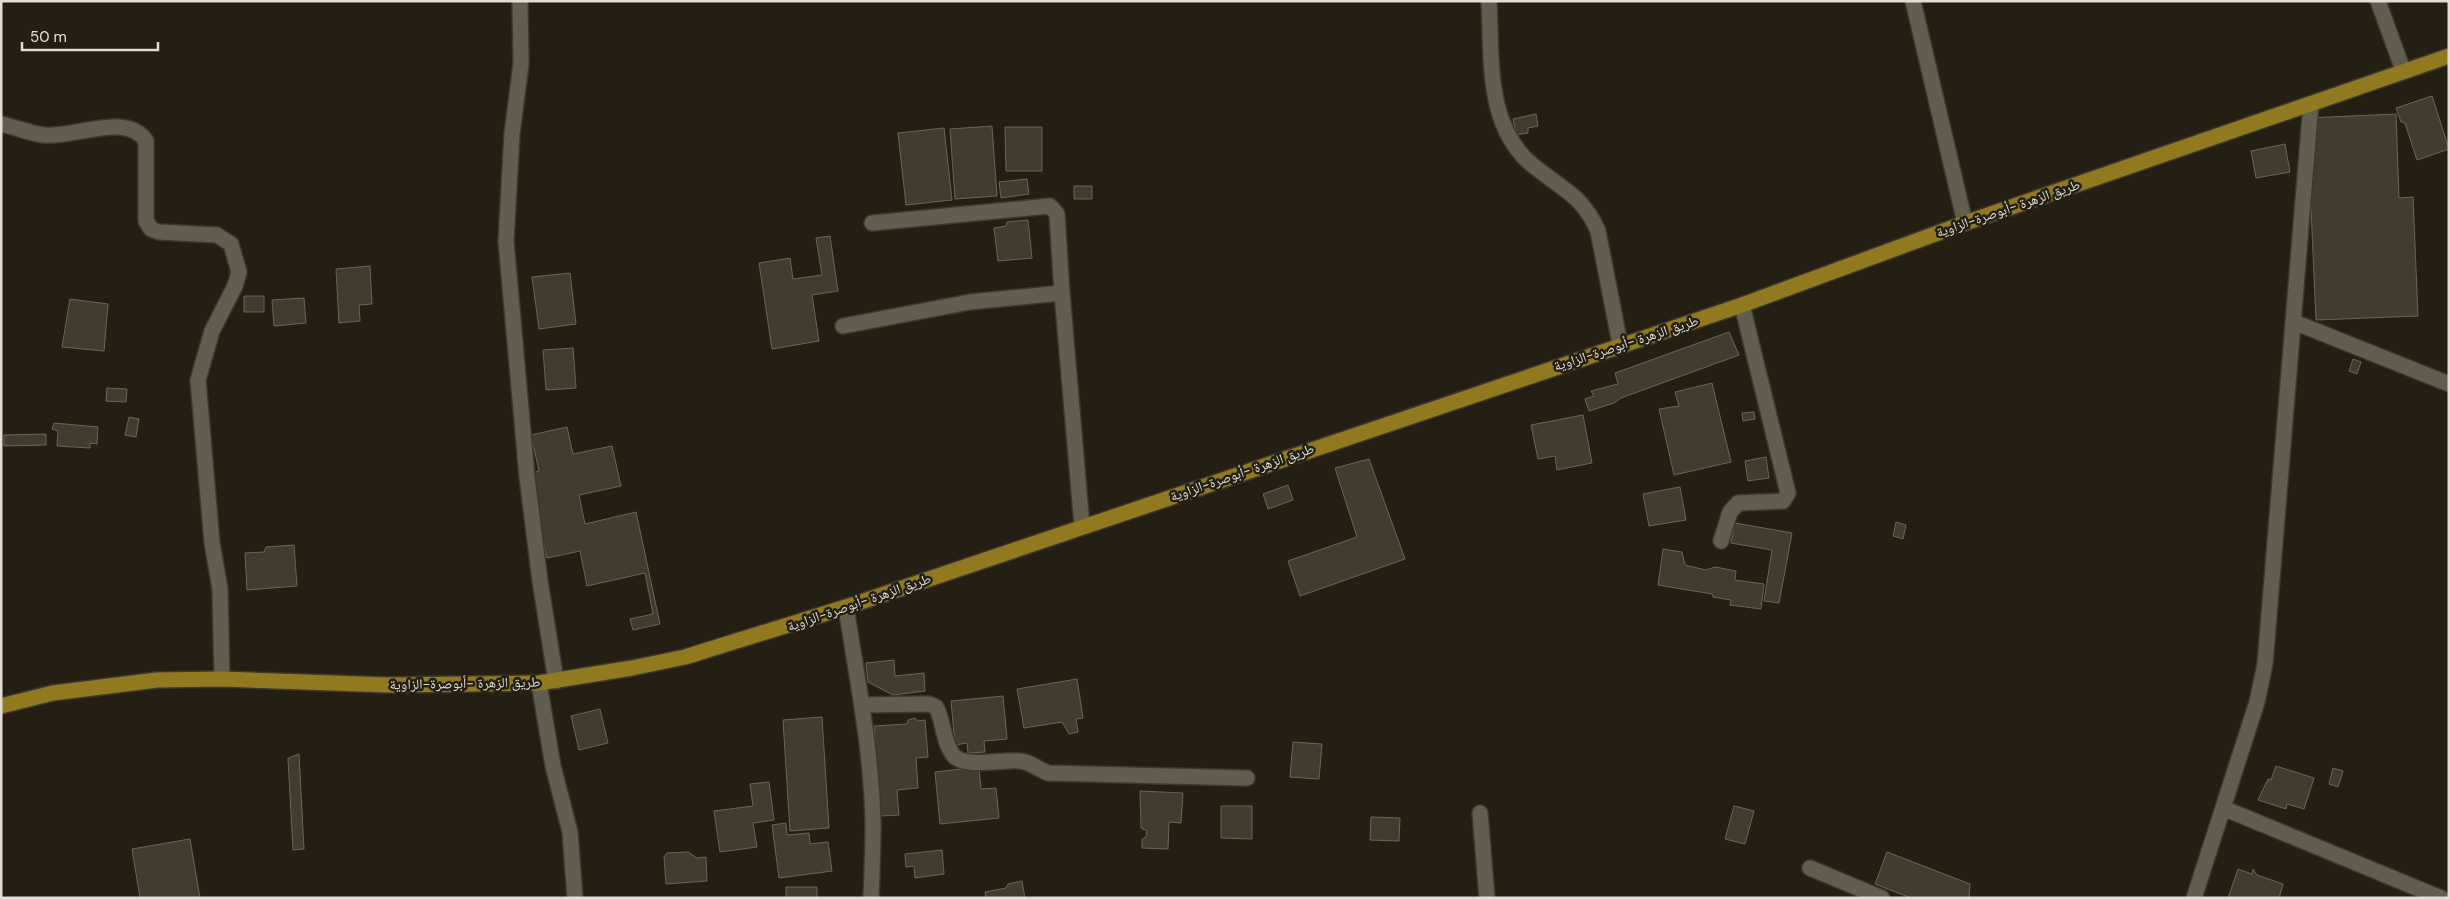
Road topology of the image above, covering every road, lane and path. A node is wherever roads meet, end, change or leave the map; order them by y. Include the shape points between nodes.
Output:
1 (520, 1) edge
2 (1488, 1) edge
3 (1913, 1) edge
4 (2378, 1) edge
5 (2449, 56) edge
6 (2403, 70) junction
7 (2311, 104) junction
8 (1, 124) edge
9 (872, 223) dead end
10 (1965, 223) junction
11 (1062, 293) junction
12 (1742, 305) junction
13 (2294, 322) junction
14 (843, 326) dead end
15 (1620, 344) junction
16 (2449, 384) edge
17 (1082, 526) junction
18 (1721, 541) dead end
19 (846, 606) junction
20 (222, 679) junction
21 (556, 681) junction
22 (539, 683) junction
23 (862, 705) junction
24 (1, 706) edge
25 (1247, 778) dead end
26 (2223, 808) junction
27 (1480, 813) dead end
28 (1810, 868) dead end
29 (575, 898) edge
30 (871, 898) edge
31 (1487, 898) edge
32 (1882, 898) edge
33 (2194, 898) edge
34 (2441, 898) edge

1 - 21 street via 520,64 506,241 527,477
2 - 15 street via 1499,116 1521,155 1572,193 1593,219
3 - 10 street
4 - 6 street
5 - 6 main road, طريق الزهرة -أبوصرة-الزاوية
6 - 7 main road, طريق الزهرة -أبوصرة-الزاوية
7 - 10 main road, طريق الزهرة -أبوصرة-الزاوية
7 - 13 street
8 - 20 street via 43,135 108,127 133,128 146,141 146,221 151,229 217,235 231,244 239,272 212,331 198,380 210,525 220,589
9 - 11 street via 1046,206 1053,208 1057,214
10 - 12 main road, طريق الزهرة -أبوصرة-الزاوية
11 - 14 street via 970,302
11 - 17 street
12 - 15 main road, طريق الزهرة -أبوصرة-الزاوية
12 - 18 street via 1788,493 1783,501 1738,503 1730,512
13 - 16 street
13 - 26 street via 2265,664 2257,702
15 - 17 main road, طريق الزهرة -أبوصرة-الزاوية
17 - 19 main road, طريق الزهرة -أبوصرة-الزاوية
19 - 21 main road, طريق الزهرة -أبوصرة-الزاوية via 684,657
19 - 23 street
20 - 22 main road, طريق الزهرة -أبوصرة-الزاوية via 388,685
20 - 24 main road, طريق الزهرة -أبوصرة-الزاوية via 106,685
21 - 22 main road, طريق الزهرة -أبوصرة-الزاوية
22 - 29 street via 553,766 570,832
23 - 25 street via 936,706 950,749 955,757 967,762 1019,760 1048,773
23 - 30 street via 873,824
26 - 33 street
26 - 34 street
27 - 31 street
28 - 32 street

